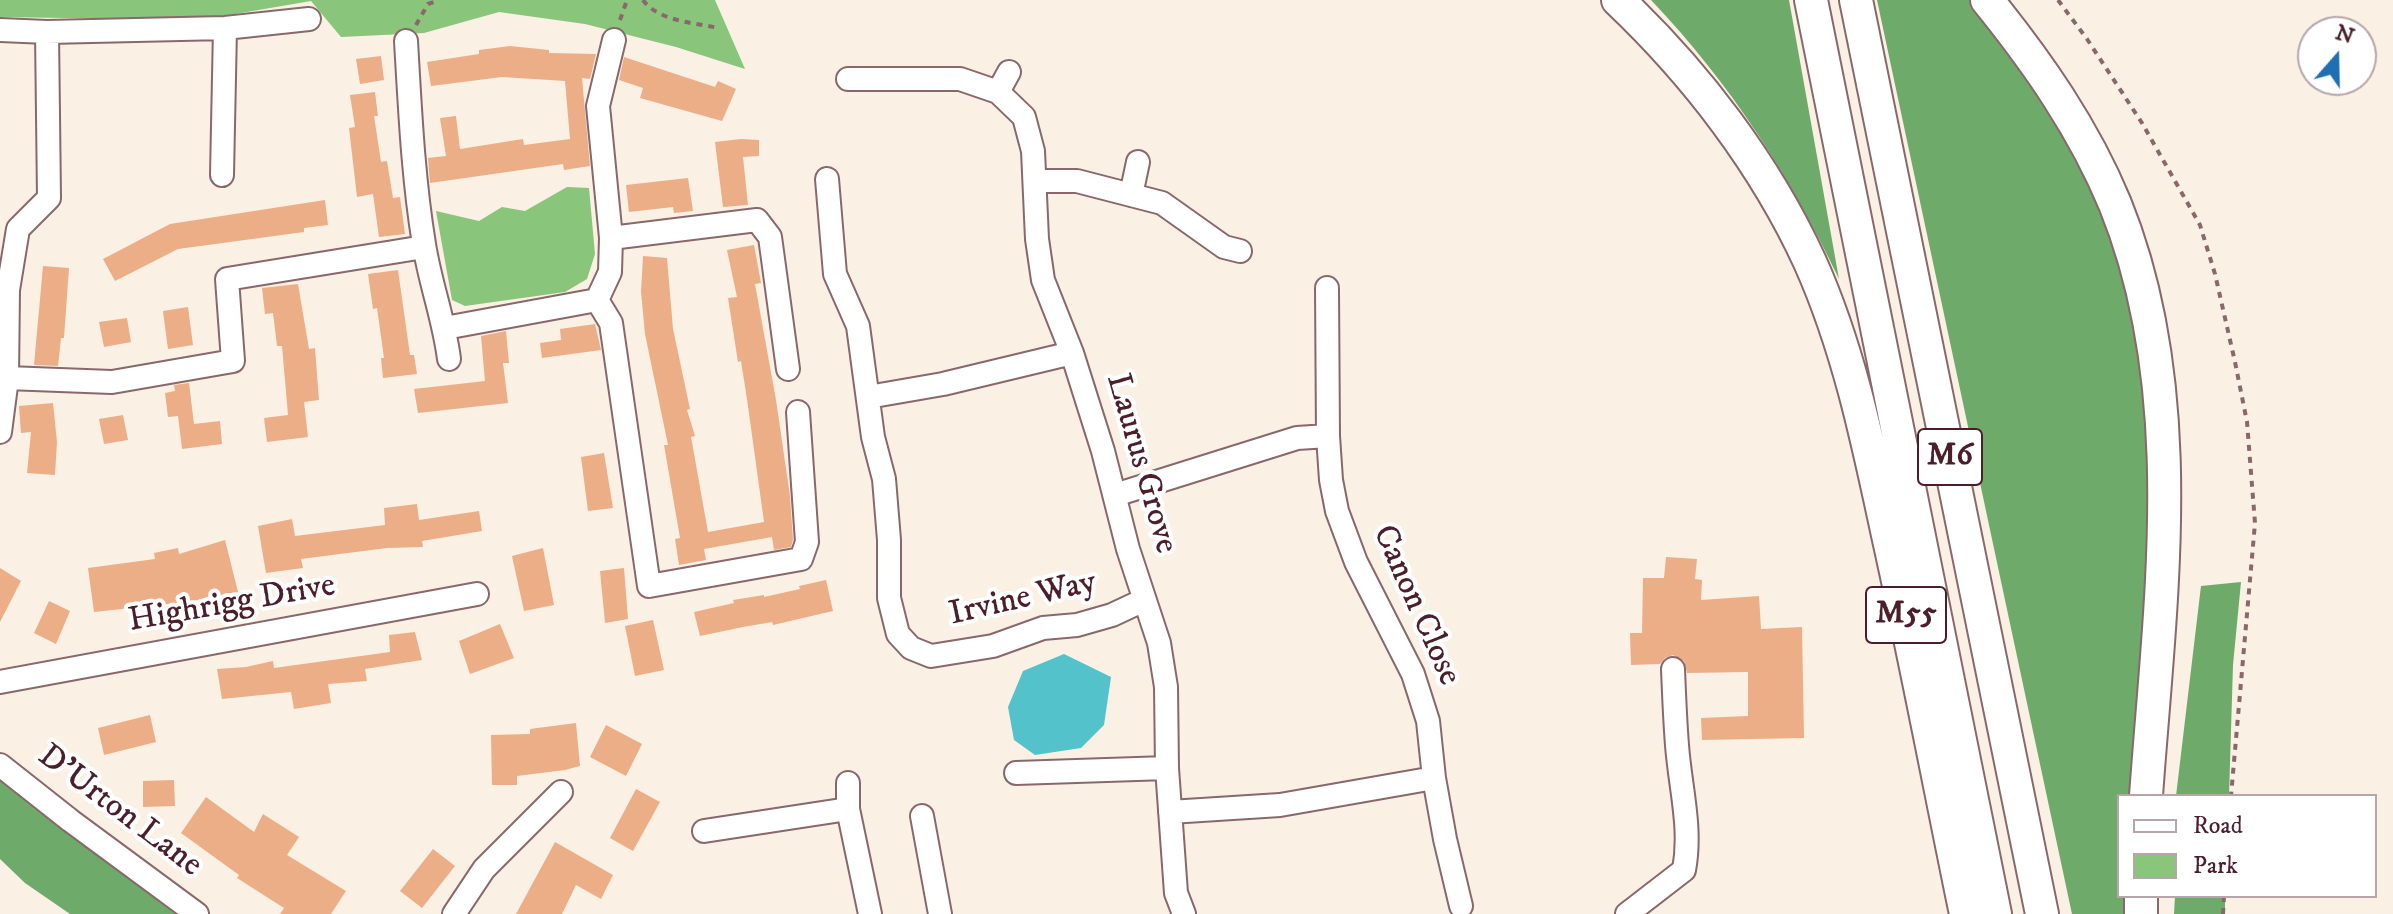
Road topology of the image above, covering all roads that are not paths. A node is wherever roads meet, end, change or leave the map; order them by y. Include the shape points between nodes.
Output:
1 (1618, 0) edge
2 (1811, 0) edge
3 (1856, 0) edge
4 (1987, 0) edge
5 (309, 19) dead end
6 (225, 28) junction
7 (0, 30) edge
8 (47, 32) junction
9 (614, 40) dead end
10 (406, 41) road end
11 (1009, 72) dead end
12 (848, 79) dead end
13 (998, 92) junction
14 (1138, 162) dead end
15 (222, 175) dead end
16 (827, 179) dead end
17 (1035, 181) junction
18 (1131, 195) junction
19 (611, 238) junction
20 (424, 247) junction
21 (1240, 251) dead end
22 (1327, 288) dead end
23 (597, 300) junction
24 (445, 328) junction
25 (1072, 353) junction
26 (449, 359) dead end
27 (788, 369) dead end
28 (7, 378) junction
29 (868, 397) junction
30 (798, 412) dead end
31 (0, 432) edge
32 (1328, 436) junction
33 (1115, 495) junction
34 (477, 594) dead end
35 (1144, 600) junction
36 (1673, 669) dead end
37 (0, 682) edge
38 (0, 765) edge
39 (1167, 768) junction
40 (1016, 773) dead end
41 (1434, 778) junction
42 (848, 783) dead end
43 (561, 792) dead end
44 (2146, 794) edge
45 (848, 809) junction
46 (1170, 812) junction
47 (922, 816) dead end
48 (704, 831) dead end
49 (1461, 906) dead end
50 (197, 914) edge
51 (454, 914) edge
52 (870, 914) edge
53 (940, 914) edge
54 (1184, 914) edge
55 (1627, 914) edge
56 (1966, 914) edge
57 (1995, 914) edge
58 (2042, 914) edge

1 - 56 highway, M55 via 1738,138 1787,217 1833,320 1868,438
2 - 57 highway, M6
3 - 58 highway, M6
4 - 44 highway via 2040,69 2096,162 2144,291 2162,433 2163,496
5 - 6 street
6 - 8 street
6 - 15 street
7 - 8 street
8 - 28 street via 49,198 18,229 8,290
9 - 19 street via 598,106
10 - 20 street
11 - 13 street
12 - 13 street, Laurus Grove via 960,79
13 - 17 street, Laurus Grove via 1024,117
14 - 18 street
16 - 29 street, Irvine Way via 835,274 858,326
17 - 18 street via 1077,181
17 - 25 street, Laurus Grove via 1043,280
18 - 21 street via 1162,203 1224,247
19 - 23 street via 610,272
19 - 27 street via 757,220 770,237
20 - 24 street
20 - 28 street via 227,279 233,361 112,382
22 - 32 street, Canon Close
23 - 24 street
23 - 30 street via 611,323 649,586 801,559 807,542
24 - 26 street
25 - 29 street
25 - 33 street, Laurus Grove
28 - 31 street
29 - 35 street, Irvine Way via 884,479 889,598 898,634 911,648 931,656 993,646 1043,628 1101,618
32 - 33 street via 1297,438
32 - 41 street, Canon Close via 1337,511 1356,562 1413,674 1428,721
33 - 35 street, Laurus Grove
34 - 37 street, Highrigg Drive
35 - 39 street, Laurus Grove via 1159,643 1166,687
36 - 55 street via 1687,819 1684,870
38 - 50 street, D'Urton Lane
39 - 40 street
39 - 46 street, Laurus Grove
41 - 46 street via 1280,805
41 - 49 street, Canon Close
42 - 45 street
43 - 51 street via 484,869
45 - 48 street
45 - 52 street
46 - 54 street, Laurus Grove via 1176,893
47 - 53 street

